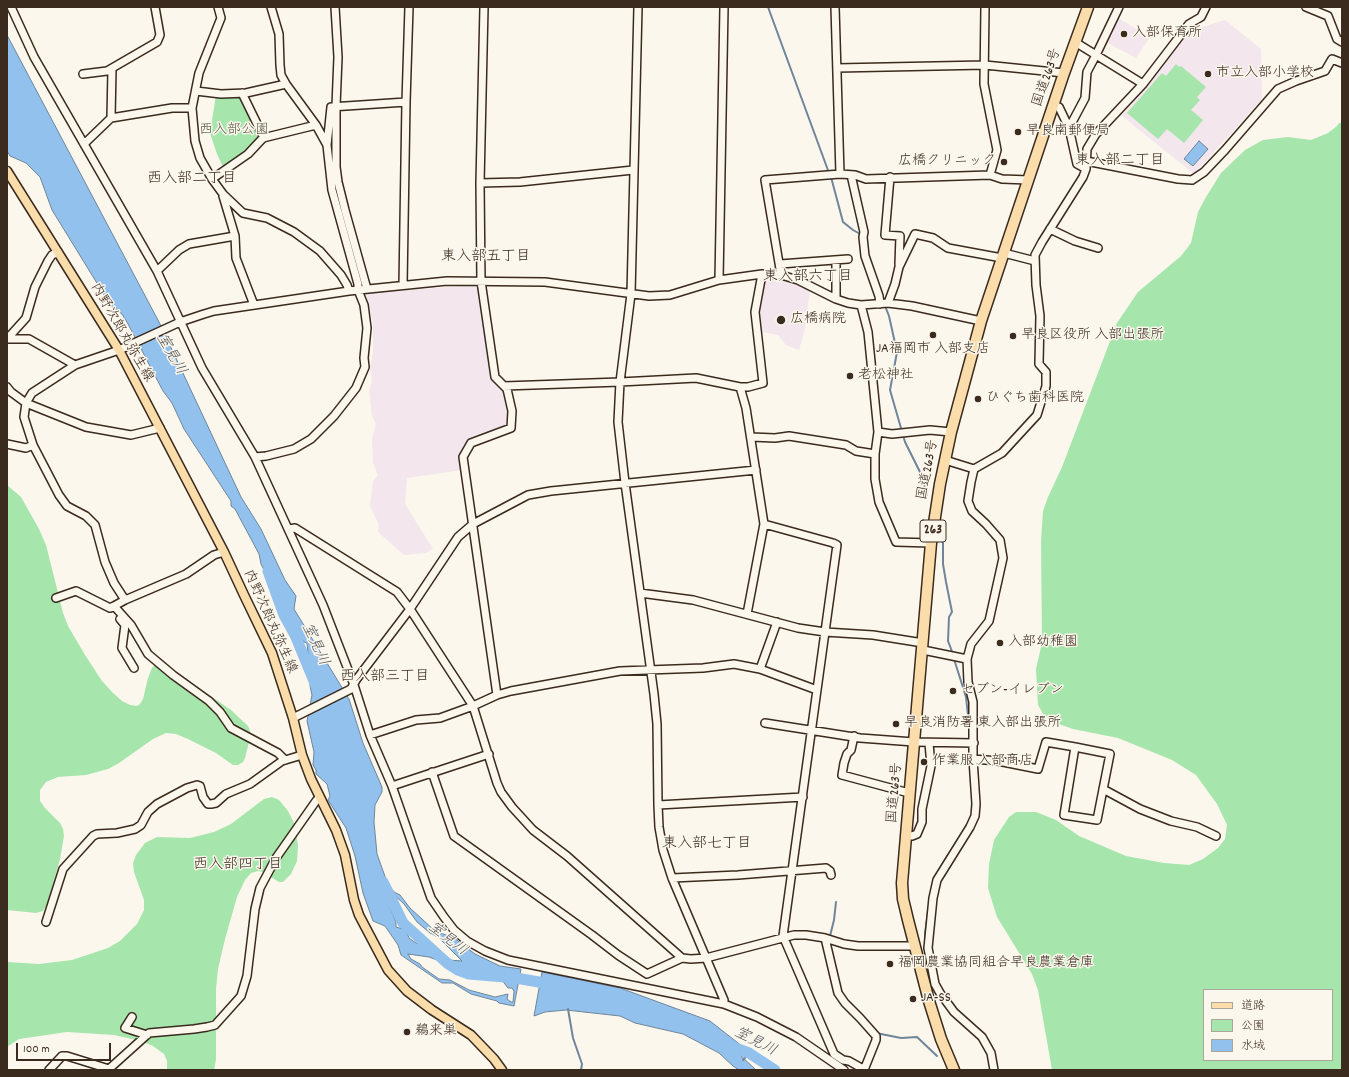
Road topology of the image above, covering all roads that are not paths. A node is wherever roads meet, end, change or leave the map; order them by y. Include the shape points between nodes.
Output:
1 (11, 7) edge
2 (155, 7) edge
3 (218, 7) edge
4 (271, 7) edge
5 (335, 7) edge
6 (409, 7) edge
7 (484, 7) edge
8 (638, 7) edge
9 (724, 7) edge
10 (835, 7) edge
11 (985, 7) edge
12 (1088, 7) edge
13 (1119, 7) edge
14 (1206, 7) edge
15 (1306, 7) edge
16 (1075, 42) junction
17 (1342, 42) edge
18 (1096, 55) junction
19 (1342, 63) edge
20 (985, 65) junction
21 (837, 68) junction
22 (112, 69) junction
23 (1064, 73) junction
24 (83, 74) dead end
25 (286, 84) junction
26 (1143, 84) junction
27 (196, 91) junction
28 (242, 93) junction
29 (406, 102) junction
30 (1053, 105) junction
31 (336, 106) junction
32 (192, 108) junction
33 (111, 118) junction
34 (316, 124) junction
35 (1069, 128) junction
36 (264, 138) junction
37 (84, 144) junction
38 (327, 145) junction
39 (1086, 165) junction
40 (633, 170) junction
41 (7, 171) edge
42 (838, 174) junction
43 (851, 175) junction
44 (990, 175) junction
45 (890, 178) junction
46 (212, 179) junction
47 (1029, 180) junction
48 (480, 183) junction
49 (223, 194) junction
50 (1050, 229) junction
51 (235, 236) junction
52 (1098, 248) dead end
53 (58, 252) junction
54 (1003, 256) junction
55 (848, 259) dead end
56 (836, 260) junction
57 (1035, 261) junction
58 (780, 264) junction
59 (899, 267) junction
60 (157, 271) junction
61 (762, 274) junction
62 (782, 275) junction
63 (719, 280) junction
64 (481, 281) junction
65 (404, 285) junction
66 (367, 289) junction
67 (358, 290) junction
68 (349, 291) junction
69 (631, 294) junction
70 (836, 299) junction
71 (884, 304) junction
72 (254, 305) junction
73 (861, 305) junction
74 (982, 321) junction
75 (177, 323) junction
76 (7, 339) edge
77 (119, 350) junction
78 (75, 365) junction
79 (620, 382) junction
80 (7, 386) edge
81 (504, 386) junction
82 (740, 387) junction
83 (26, 404) junction
84 (160, 428) junction
85 (878, 432) junction
86 (951, 432) junction
87 (751, 437) junction
88 (7, 444) edge
89 (33, 445) junction
90 (875, 454) junction
91 (255, 457) junction
92 (945, 460) junction
93 (756, 470) junction
94 (974, 470) junction
95 (625, 484) junction
96 (473, 524) junction
97 (764, 524) junction
98 (289, 529) junction
99 (931, 543) junction
100 (224, 552) junction
101 (640, 593) junction
102 (56, 598) dead end
103 (125, 600) junction
104 (112, 607) junction
105 (410, 609) junction
106 (747, 614) junction
107 (777, 622) junction
108 (825, 632) junction
109 (923, 646) junction
110 (967, 659) junction
111 (134, 668) dead end
112 (760, 669) junction
113 (651, 670) junction
114 (352, 687) junction
115 (817, 690) junction
116 (497, 695) junction
117 (473, 706) junction
118 (295, 716) junction
119 (766, 723) dead end
120 (812, 730) junction
121 (370, 735) junction
122 (854, 736) junction
123 (914, 742) junction
124 (930, 743) junction
125 (974, 743) junction
126 (1076, 747) junction
127 (302, 754) junction
128 (489, 754) junction
129 (973, 759) junction
130 (286, 760) junction
131 (432, 772) junction
132 (392, 786) junction
133 (1102, 789) junction
134 (909, 793) junction
135 (803, 797) junction
136 (319, 798) junction
137 (658, 805) junction
138 (906, 835) junction
139 (1216, 836) dead end
140 (792, 871) junction
141 (831, 875) dead end
142 (672, 878) junction
143 (46, 922) dead end
144 (784, 938) junction
145 (825, 938) junction
146 (919, 948) junction
147 (682, 958) junction
148 (706, 958) junction
149 (724, 1004) junction
150 (132, 1018) dead end
151 (147, 1035) junction
152 (108, 1069) edge
153 (49, 1070) edge
154 (502, 1070) edge
155 (844, 1070) edge
156 (864, 1070) edge
157 (954, 1070) edge
158 (994, 1070) edge

1 - 37 street via 34,57
2 - 22 street via 160,36 157,42
3 - 27 street via 221,18 199,73
4 - 25 street via 279,34 281,75
5 - 31 street via 338,57
6 - 29 street
7 - 48 street
8 - 40 street
9 - 63 street
10 - 21 street
11 - 20 street
12 - 16 highway, 国道263号 / 263
13 - 18 street
14 - 26 street via 1201,17 1189,24
15 - 17 street via 1328,16 1337,39
16 - 18 street
16 - 23 highway, 国道263号 / 263
18 - 26 street
18 - 35 street via 1087,72 1085,98
19 - 39 street via 1332,59 1324,71 1278,89 1220,156 1192,180
20 - 21 street
20 - 23 street
20 - 44 street via 984,84 997,150
21 - 42 street
22 - 24 street
22 - 33 street
23 - 30 highway, 国道263号 / 263
25 - 28 street
25 - 34 street
26 - 39 street via 1096,134 1087,149
27 - 28 street
27 - 32 street
28 - 36 street
29 - 31 street
29 - 65 street
30 - 35 street via 1059,107
30 - 47 highway, 国道263号 / 263
31 - 38 street via 331,107
31 - 66 street via 338,182
32 - 33 street via 172,108
32 - 46 street via 195,141 200,158
33 - 37 street
34 - 36 street
34 - 38 street
35 - 39 street via 1077,164
36 - 46 street via 248,154
37 - 60 street
38 - 67 street via 332,190
39 - 50 street via 1083,177
40 - 48 street via 520,182
40 - 69 street
41 - 53 main road, 内野次郎丸弥生線
42 - 43 street
42 - 58 street via 765,180
43 - 45 street via 866,179
43 - 71 street via 864,235 865,256
44 - 45 street
44 - 47 street
45 - 59 street via 885,235 900,236
46 - 49 street
47 - 54 highway, 国道263号 / 263
48 - 64 street
49 - 51 street
49 - 68 street via 243,213 267,218 294,232 320,251 341,275
50 - 52 street
50 - 57 street via 1035,255
51 - 60 street via 189,244
51 - 72 street via 236,258
53 - 76 street via 48,261 35,287 26,318
53 - 77 main road, 内野次郎丸弥生線
54 - 57 street
54 - 59 street via 948,248 932,238 915,234
54 - 74 highway, 国道263号 / 263
55 - 56 street
56 - 58 street
56 - 70 street
57 - 94 street via 1040,316 1039,364 1046,372 1046,386 1038,415 1002,453
58 - 62 street
59 - 71 street via 895,284
60 - 75 street
61 - 62 street
61 - 63 street
61 - 82 street via 755,312 762,382
62 - 70 street
63 - 69 street via 670,295
64 - 65 street
64 - 69 street via 545,282
64 - 81 street via 495,377
65 - 66 street
66 - 67 street
67 - 68 street
67 - 91 street via 364,305 367,328 365,367 356,388 334,416 311,439 294,449
68 - 72 street
69 - 79 street
70 - 73 street
71 - 73 street
71 - 74 street via 912,306
72 - 75 street via 214,311
73 - 85 street via 868,332
74 - 86 highway, 国道263号 / 263
75 - 77 street
75 - 91 street
76 - 78 street via 29,339
77 - 78 street
77 - 84 main road, 内野次郎丸弥生線
78 - 83 street via 32,393
79 - 81 street
79 - 82 street via 696,378
79 - 95 street via 618,422
80 - 83 street
81 - 96 street via 512,411 511,428 471,443 463,457
82 - 87 street
83 - 84 street via 86,427 130,435
83 - 89 street via 24,416
84 - 100 main road, 内野次郎丸弥生線
85 - 86 street
85 - 90 street
86 - 92 highway, 国道263号 / 263
87 - 90 street via 789,436 846,445 856,451
87 - 93 street
88 - 89 street via 26,448
89 - 103 street via 67,506 86,516 95,525 105,562
90 - 99 street via 875,479 879,502 896,542
91 - 98 street
92 - 94 street
92 - 99 highway, 国道263号 / 263
93 - 95 street
93 - 97 street
94 - 110 street via 968,501 972,511 1000,540 1003,558 989,621 971,644
95 - 96 street via 528,495
95 - 101 street
96 - 105 street via 458,537
96 - 116 street
97 - 106 street
97 - 108 street via 837,545
98 - 105 street via 295,528 397,592
98 - 114 street via 323,605
99 - 109 highway, 国道263号 / 263
100 - 103 street via 214,555 186,574
100 - 118 main road, 内野次郎丸弥生線 via 272,653
101 - 106 street via 693,600
101 - 113 street
102 - 104 street via 78,591
103 - 104 street
104 - 111 street via 125,625 122,648
104 - 130 street via 131,625 148,654 209,701 231,728 278,753
105 - 114 street
105 - 117 street
106 - 107 street
107 - 108 street
107 - 112 street
108 - 109 street via 873,634
108 - 115 street
109 - 110 street
109 - 123 highway, 国道263号 / 263
110 - 125 street via 968,682 973,702
112 - 113 street via 734,664
112 - 115 street
113 - 116 street via 620,671
113 - 137 street via 657,724
114 - 118 street
114 - 121 street
115 - 120 street
116 - 117 street
117 - 121 street via 440,718 416,720
117 - 128 street
118 - 127 main road, 内野次郎丸弥生線
119 - 120 street
120 - 122 street
120 - 135 street
121 - 132 street
122 - 123 street
122 - 134 street via 842,775
123 - 124 street
123 - 134 highway, 国道263号 / 263
124 - 125 street
124 - 138 street via 931,766 922,809 922,822 917,834
125 - 129 street
126 - 129 street via 1046,742 1038,769
126 - 133 street via 1110,754
126 - 133 street via 1064,815 1097,820
127 - 130 street
127 - 136 main road, 内野次郎丸弥生線
128 - 131 street
128 - 147 street via 501,792 525,822
129 - 146 street via 975,816 937,880
130 - 143 street via 273,766 250,784 226,794 216,803 208,804 200,786 197,785 157,804 135,829 93,836 63,869
131 - 132 street
131 - 147 street via 454,836 647,974
132 - 149 street via 431,898 454,930 467,941 508,960
133 - 139 street via 1140,809 1171,821 1197,827
134 - 138 highway, 国道263号 / 263
135 - 137 street
135 - 140 street
136 - 151 street via 276,858 260,888 255,909 248,976 241,996 214,1025 207,1028
136 - 154 main road, 内野次郎丸弥生線 via 336,830 345,855 359,915 388,970 408,992 470,1036
137 - 142 street via 663,850
138 - 146 highway, 国道263号 / 263 via 902,891
140 - 141 street via 826,868
140 - 142 street
140 - 144 street
142 - 148 street
144 - 145 street via 806,935
144 - 148 street
144 - 156 street via 834,1054
145 - 146 street via 858,946
145 - 156 street via 838,993 876,1036
146 - 157 highway, 国道263号 / 263 via 929,1001
146 - 158 street via 940,993 954,1012 982,1037 991,1053
147 - 148 street
148 - 149 street
149 - 155 street via 796,1037
150 - 151 street via 125,1028
151 - 152 street
152 - 153 street via 62,1056

